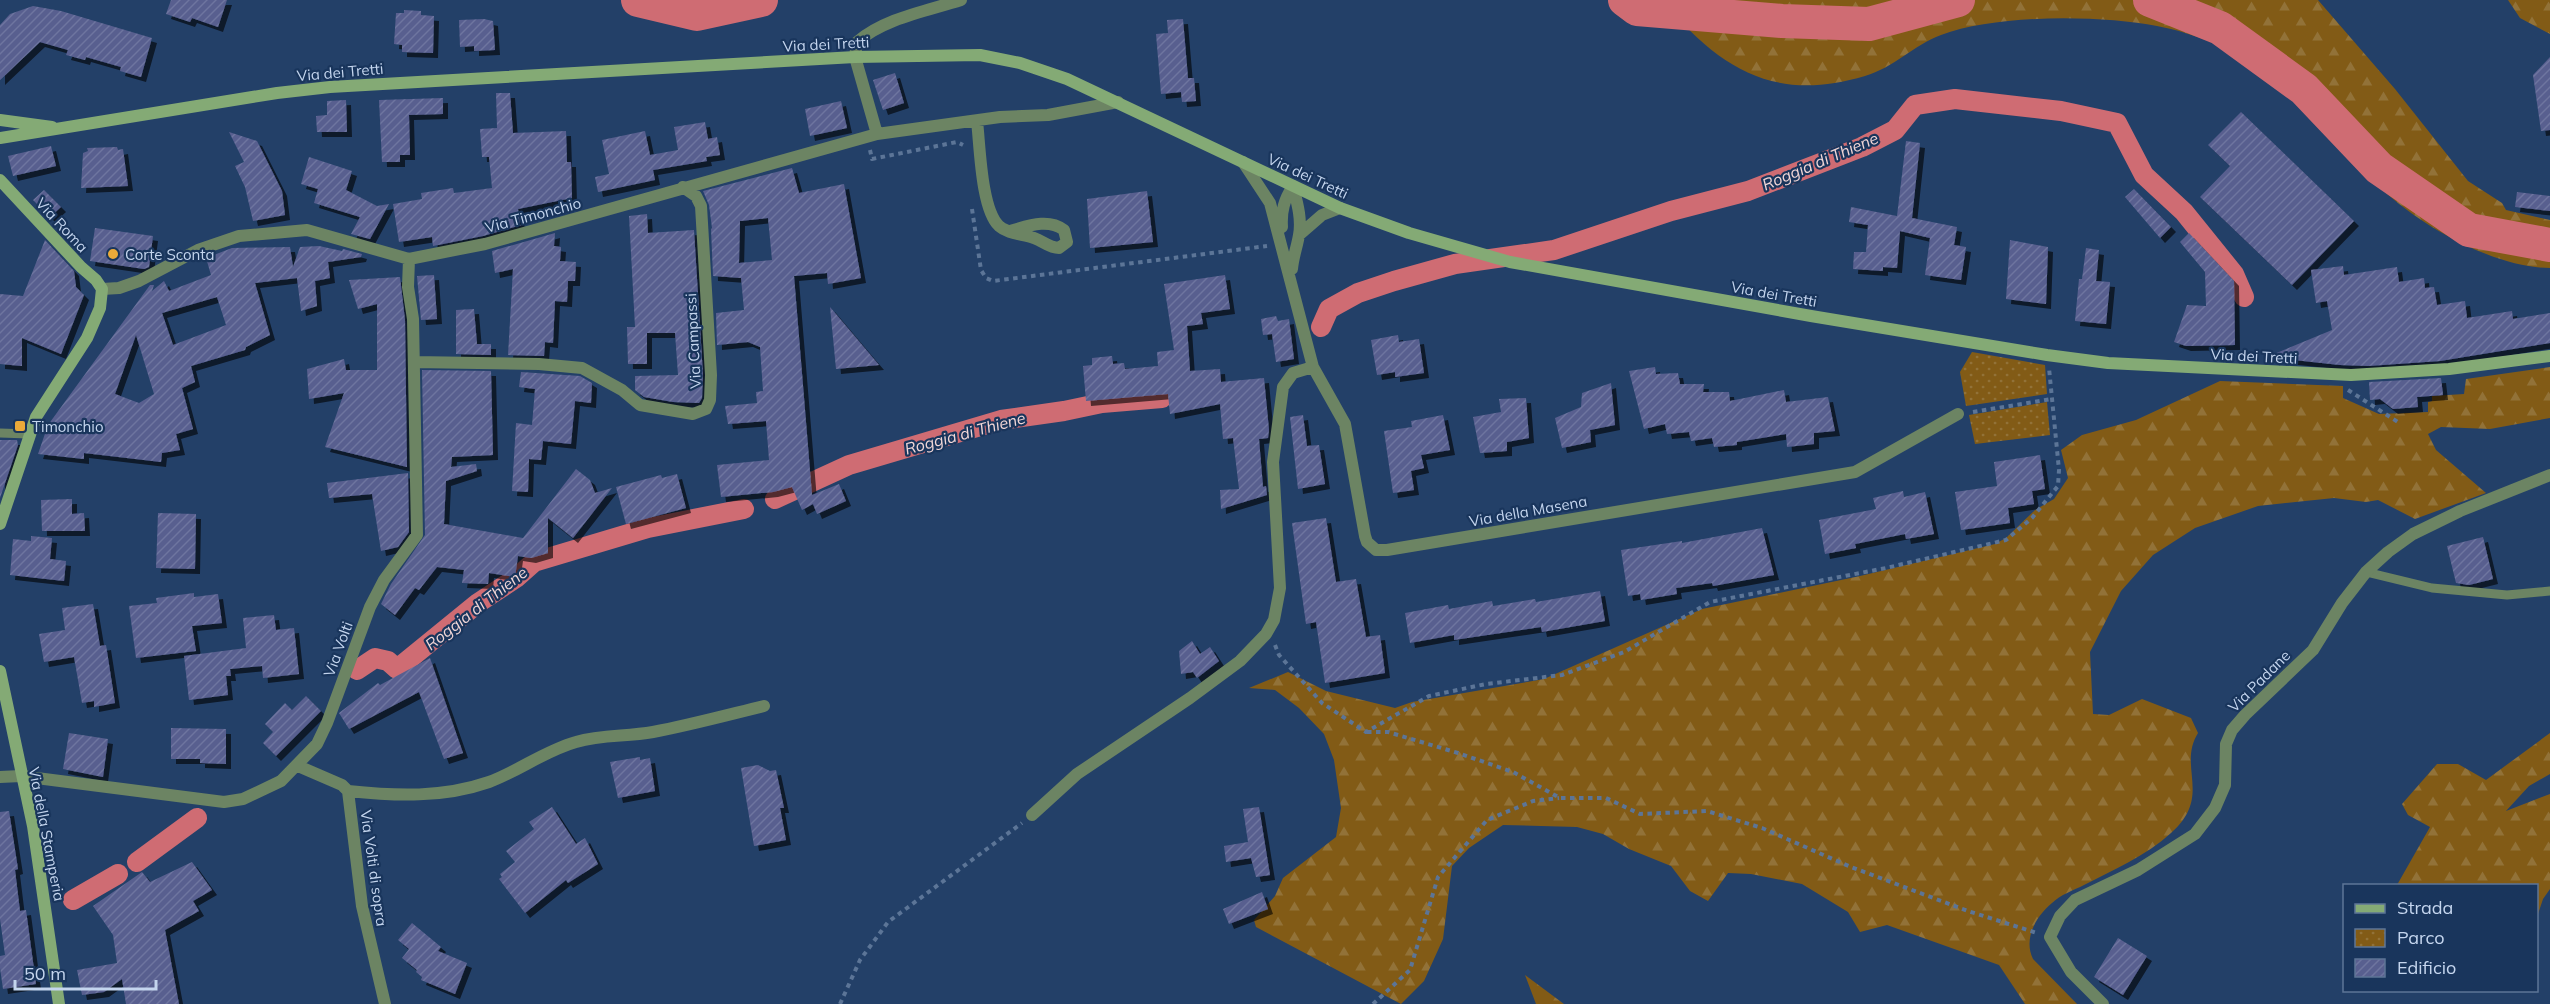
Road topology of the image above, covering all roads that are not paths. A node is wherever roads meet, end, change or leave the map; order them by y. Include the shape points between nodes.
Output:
1 (961, 0) edge
2 (855, 57) junction
3 (1118, 102) junction
4 (0, 120) edge
5 (977, 121) junction
6 (65, 129) junction
7 (877, 134) junction
8 (0, 138) edge
9 (1243, 162) junction
10 (0, 180) edge
11 (1293, 186) junction
12 (683, 187) junction
13 (1340, 208) junction
14 (1010, 231) dead end
15 (1299, 235) junction
16 (1282, 248) junction
17 (409, 259) junction
18 (1291, 276) junction
19 (102, 289) junction
20 (2550, 356) edge
21 (414, 362) junction
22 (1313, 367) junction
23 (1958, 414) road end
24 (0, 433) edge
25 (29, 434) junction
26 (2550, 475) edge
27 (0, 524) edge
28 (2366, 572) junction
29 (2550, 591) edge
30 (0, 671) edge
31 (764, 706) dead end
32 (298, 766) junction
33 (21, 776) junction
34 (0, 777) edge
35 (348, 791) junction
36 (1032, 815) road end
37 (59, 1004) edge
38 (385, 1004) edge
39 (2103, 1004) edge

1 - 2 street via 894,21 864,36 857,42
2 - 3 street, Via dei Tretti via 980,55 1042,69
2 - 6 street, Via dei Tretti via 330,87
2 - 7 street
3 - 5 street, Via Timonchio via 1047,115
3 - 9 street, Via dei Tretti
4 - 6 street, Via dei Tretti
5 - 7 street, Via Timonchio
5 - 14 street via 988,205 999,226
6 - 8 street, Via dei Tretti
7 - 12 street, Via Timonchio
9 - 11 street, Via dei Tretti
9 - 16 street, Via della Masena via 1270,203
10 - 19 street, Via Roma
11 - 13 street, Via dei Tretti
11 - 15 street, Via della Masena
11 - 16 street, Via della Masena via 1281,213
12 - 17 street, Via Timonchio via 485,244
12 - 21 street, Via Campassi via 696,196 701,206 711,375 706,409 693,414 639,405 622,390 582,368
13 - 15 street via 1322,215
13 - 20 street, Via dei Tretti via 1510,262 1823,318 2108,363 2383,374
15 - 18 street, Via della Masena
16 - 18 street, Via della Masena
17 - 19 street, Via Timonchio via 307,230 239,236 198,250 140,281
17 - 21 street, Via Volti
18 - 22 street, Via della Masena
19 - 25 street via 100,308 87,338
21 - 32 street, Via Volti via 417,535 384,580 358,635 327,723 317,744
22 - 23 street, Via della Masena via 1345,424 1368,542 1376,550 1855,472
22 - 36 street via 1293,373 1283,387 1273,462 1281,588 1274,621 1266,634 1240,661 1077,774
24 - 25 lane
25 - 27 street
26 - 28 street, Via Padane via 2413,534
28 - 29 lane via 2432,588 2507,595
28 - 39 street, Via Padane via 2313,650 2232,730 2226,744 2225,785 2195,834 2138,870 2075,900 2060,916 2050,937 2072,972
30 - 33 street, Via della Stamperia
31 - 35 street via 651,732 574,742 489,782 440,794
32 - 33 street, Via Volti via 264,791 224,802
32 - 35 street, Via Volti di sopra
33 - 34 street, Via Volti
33 - 37 street, Via della Stamperia via 33,826
35 - 38 street, Via Volti di sopra via 362,906

